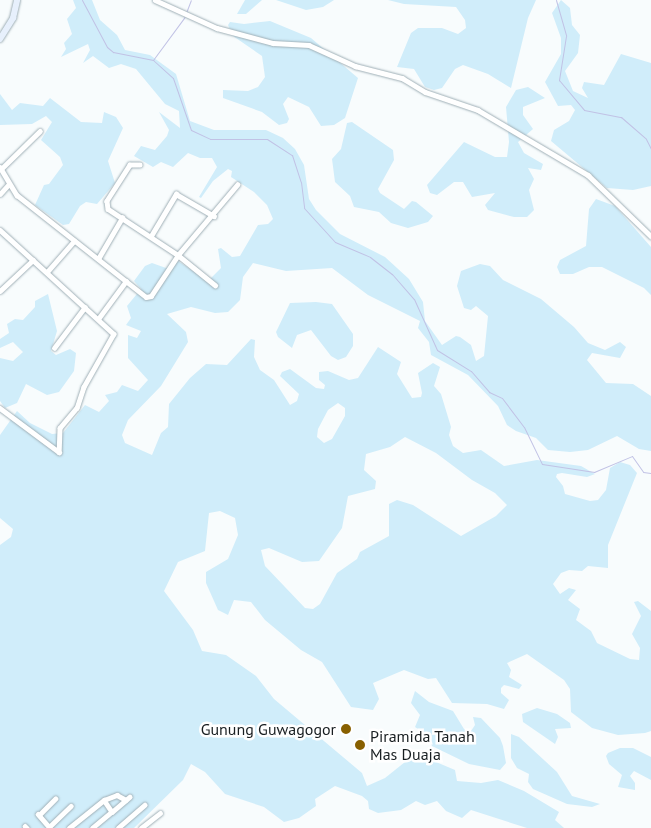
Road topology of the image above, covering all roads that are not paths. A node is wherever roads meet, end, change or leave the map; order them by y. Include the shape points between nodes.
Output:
1 (17, 0) edge
2 (155, 0) edge
3 (0, 39) edge
4 (40, 131) dead end
5 (140, 165) dead end
6 (1, 168) edge
7 (9, 184) junction
8 (237, 186) dead end
9 (0, 194) edge
10 (214, 216) junction
11 (122, 218) junction
12 (0, 230) edge
13 (151, 236) junction
14 (651, 236) edge
15 (74, 242) junction
16 (178, 255) junction
17 (98, 258) junction
18 (33, 260) junction
19 (47, 272) junction
20 (126, 281) junction
21 (215, 285) dead end
22 (0, 291) edge
23 (85, 307) junction
24 (98, 318) junction
25 (54, 348) dead end
26 (0, 408) edge
27 (55, 799) dead end
28 (104, 800) junction
29 (144, 805) dead end
30 (71, 806) dead end
31 (112, 812) junction
32 (160, 813) dead end
33 (50, 827) edge
34 (121, 827) edge
35 (69, 828) edge
36 (93, 828) edge
37 (141, 828) edge

1 - 3 main road via 13,18
2 - 14 street via 217,28 273,43 309,44 355,66 402,78 425,92 478,110 588,175
4 - 6 street
5 - 11 street via 130,165 107,201 108,209
6 - 7 street
7 - 9 street
7 - 15 street via 17,196
8 - 10 street
10 - 13 street via 176,194
10 - 16 street
11 - 13 street
11 - 17 street
12 - 18 street
13 - 16 street
15 - 17 street
15 - 19 street
16 - 20 street via 149,297
16 - 21 street
17 - 20 street
18 - 19 street
18 - 22 street
19 - 23 street
20 - 24 street
23 - 24 street
23 - 25 street
24 - 26 street via 112,330 114,338 84,387 77,408 60,428 59,452
27 - 33 street via 38,814
28 - 31 street
28 - 31 street via 117,795 127,799
28 - 35 street
29 - 34 street
30 - 33 street
31 - 36 street
32 - 37 street

